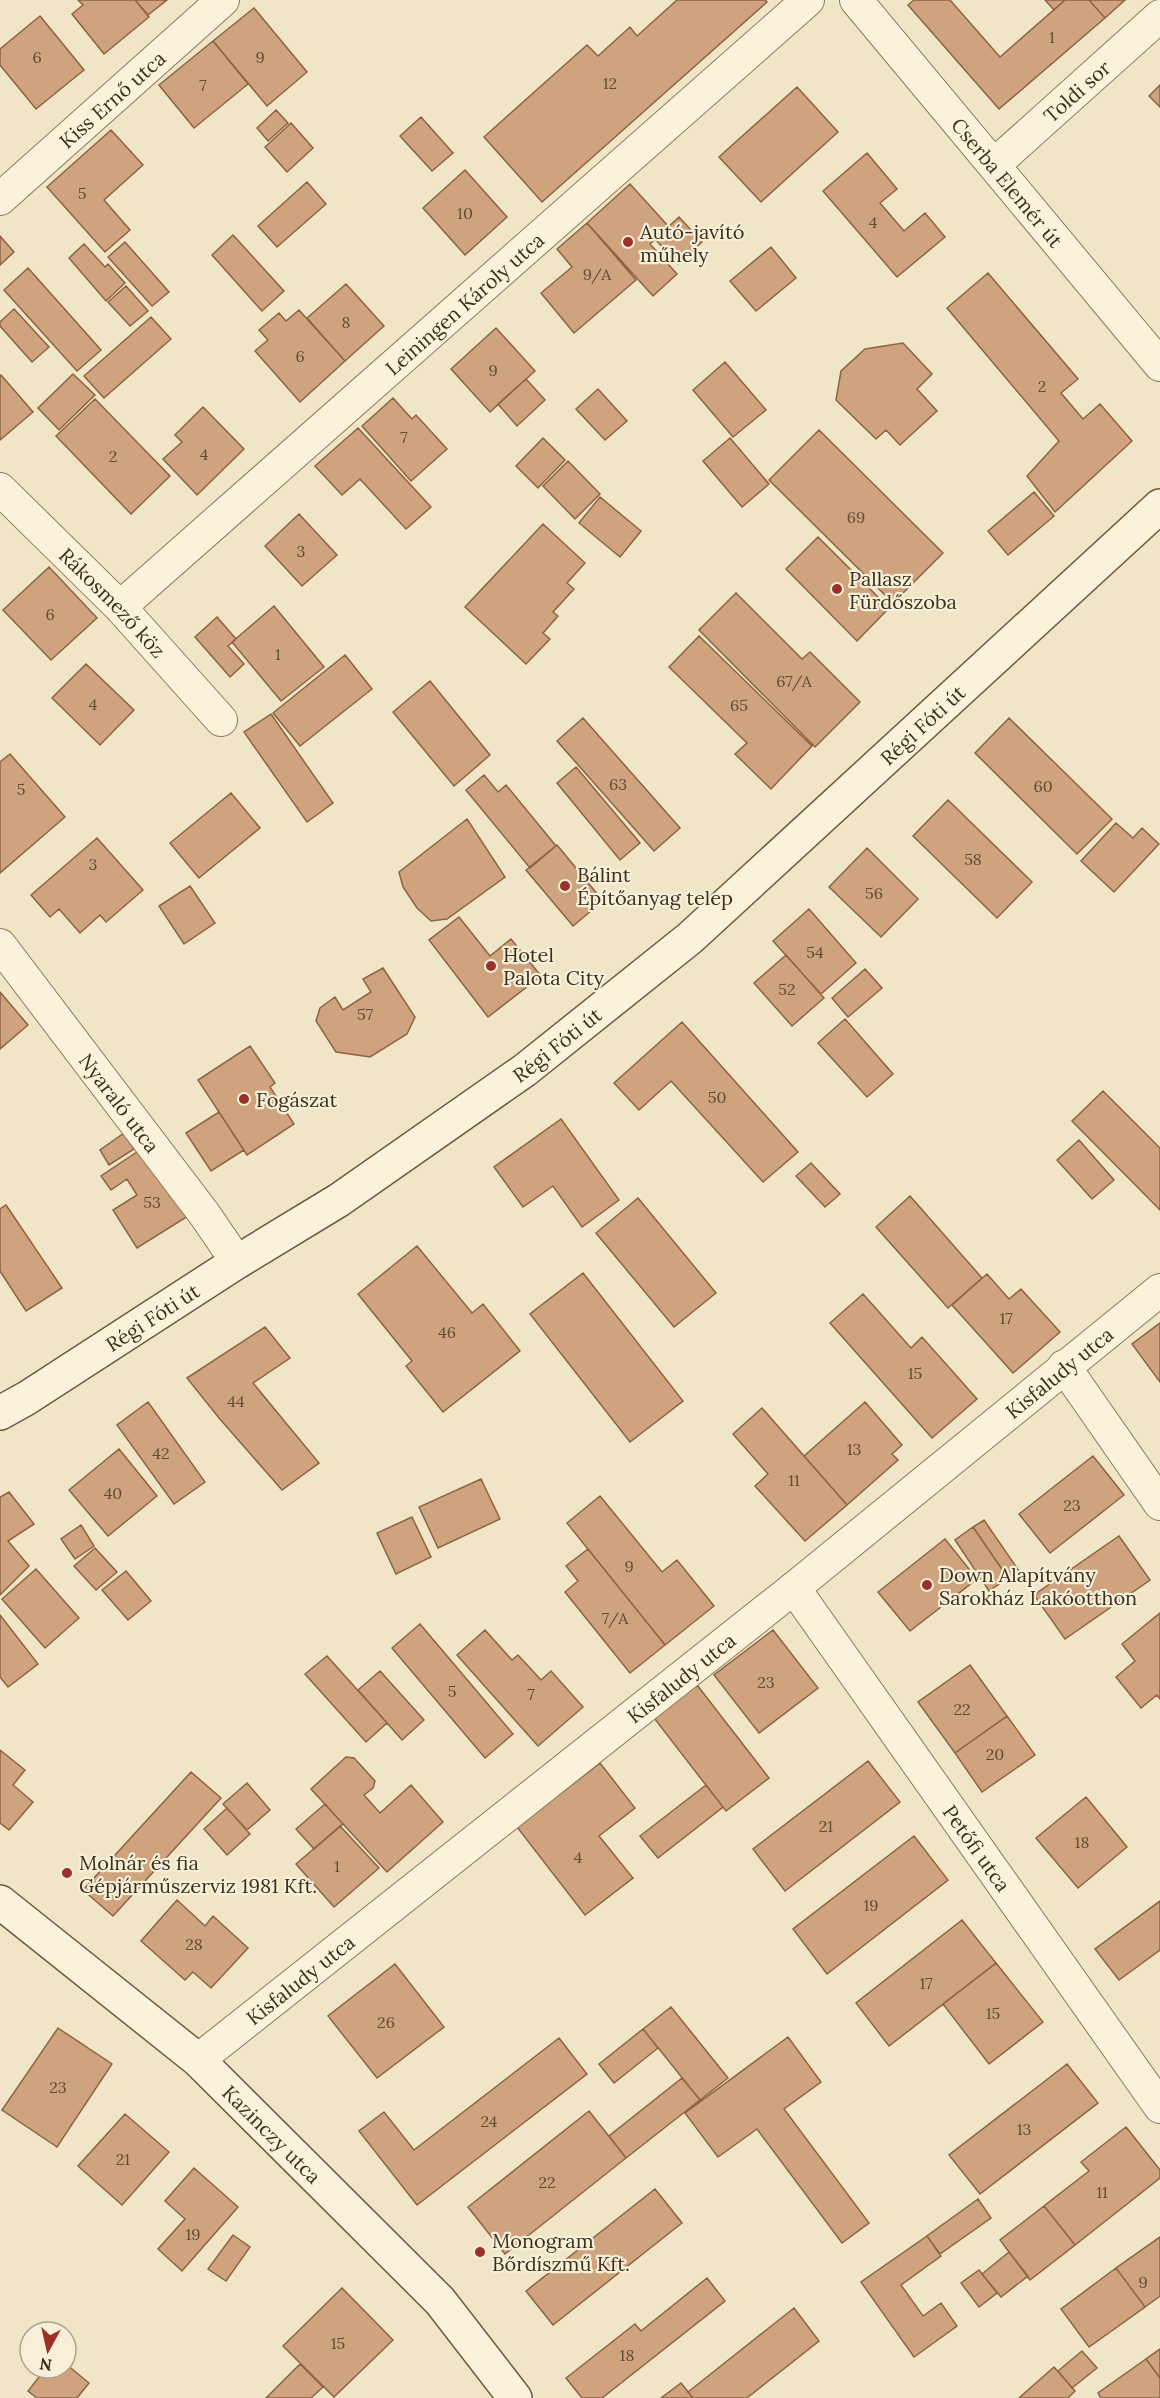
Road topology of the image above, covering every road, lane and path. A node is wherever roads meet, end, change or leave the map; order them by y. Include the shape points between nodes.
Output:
1 (223, 0) edge
2 (808, 0) edge
3 (856, 0) edge
4 (1160, 16) edge
5 (994, 165) junction
6 (0, 199) edge
7 (1160, 365) edge
8 (0, 489) edge
9 (1160, 506) edge
10 (120, 607) junction
11 (221, 720) dead end
12 (0, 945) edge
13 (237, 1262) junction
14 (1160, 1290) edge
15 (1064, 1366) junction
16 (0, 1413) edge
17 (1160, 1504) edge
18 (794, 1588) junction
19 (0, 1902) edge
20 (198, 2060) junction
21 (1160, 2107) edge
22 (515, 2398) edge

1 - 6 street, Kiss Ernő utca
2 - 10 street, Leiningen Károly utca
3 - 5 street, Cserba Elemér út
4 - 5 street, Toldi sor
5 - 7 street, Cserba Elemér út
8 - 10 street, Rákosmező köz
9 - 13 main road, Régi Fóti út via 690,938 525,1070 339,1200
10 - 11 street, Rákosmező köz
12 - 13 street, Nyaraló utca
13 - 16 main road, Régi Fóti út
14 - 15 street, Kisfaludy utca
15 - 17 street
15 - 18 street, Kisfaludy utca
18 - 20 street, Kisfaludy utca
18 - 21 street, Petőfi utca
19 - 20 main road, Kazinczy utca
20 - 22 main road, Kazinczy utca via 440,2301

